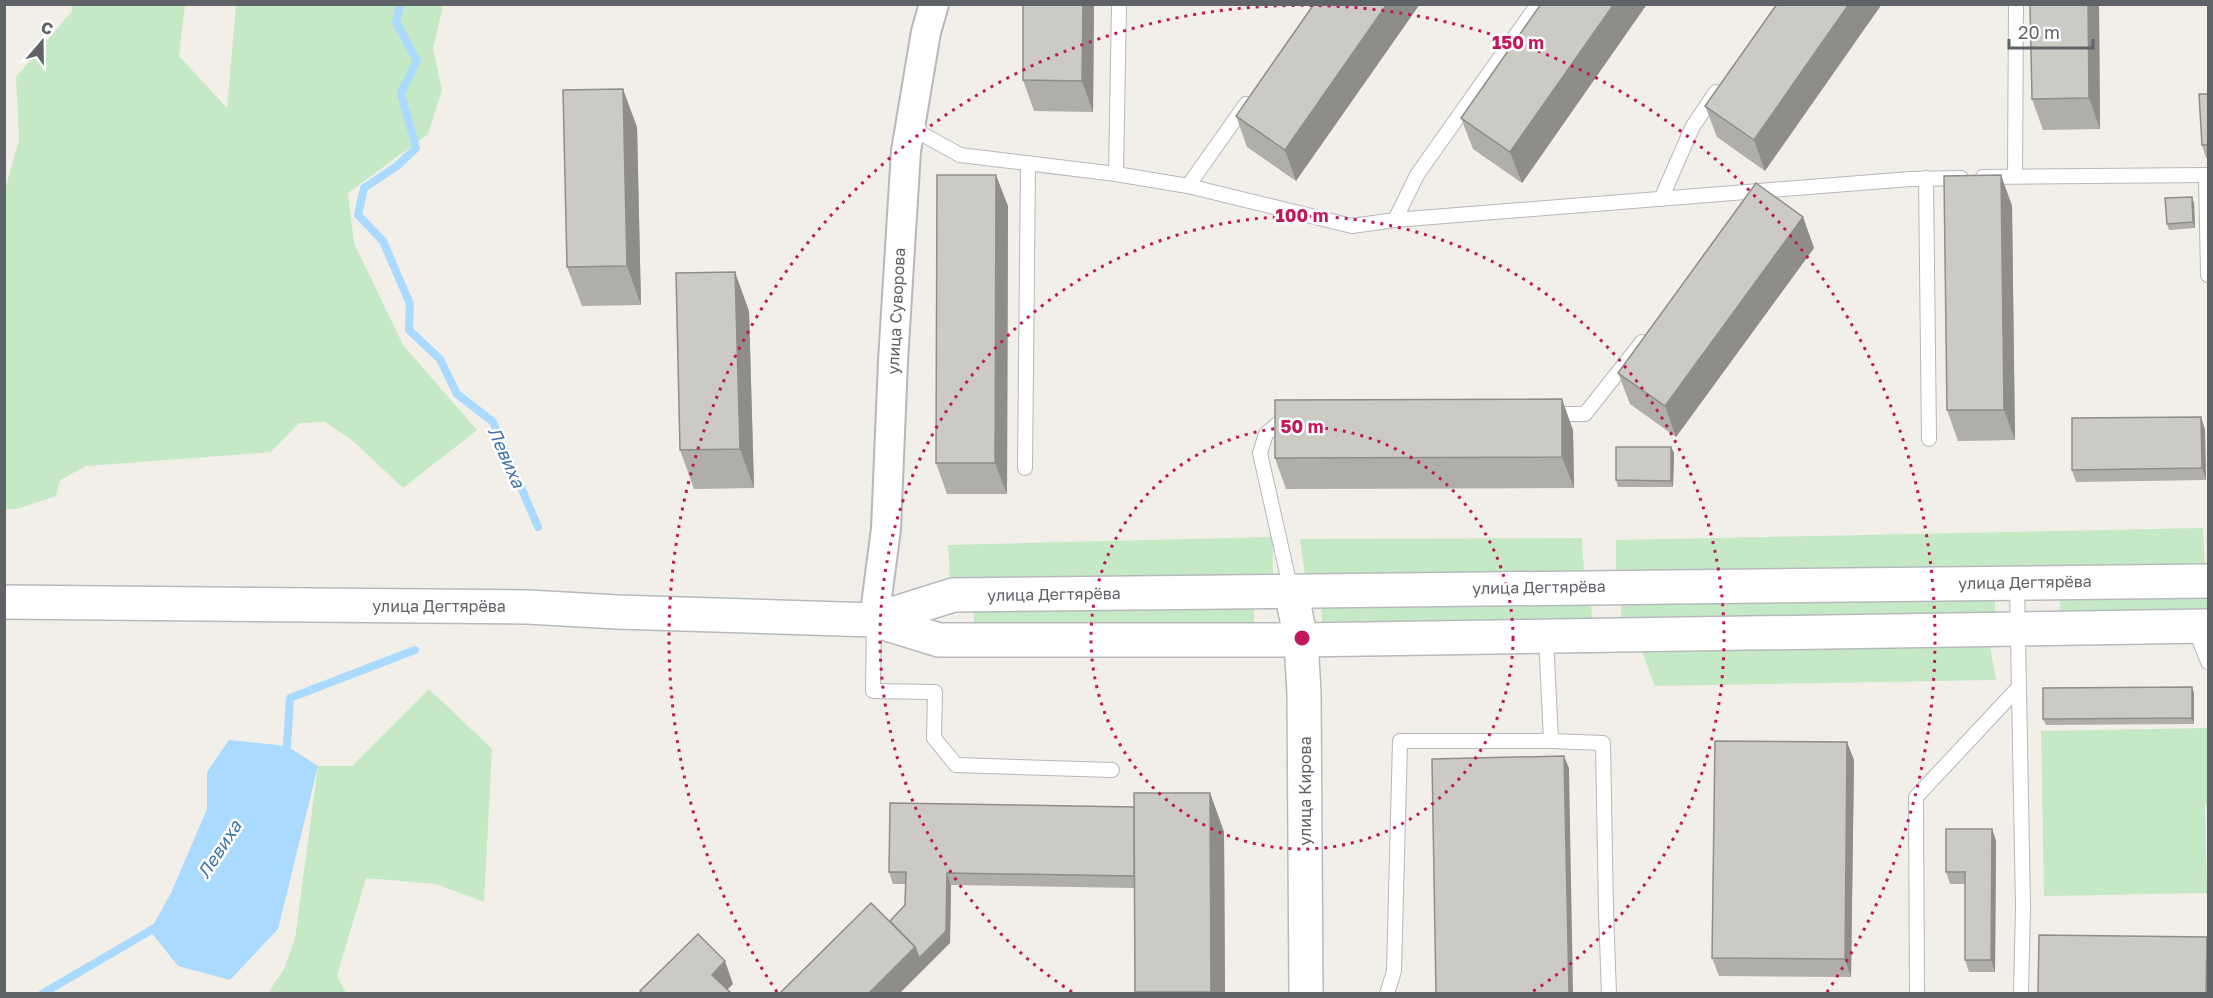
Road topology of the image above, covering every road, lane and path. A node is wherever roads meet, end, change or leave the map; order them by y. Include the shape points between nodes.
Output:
1 (934, 4) edge
2 (1119, 4) edge
3 (1538, 4) edge
4 (2016, 4) edge
5 (1726, 79) edge
6 (1256, 90) edge
7 (912, 118) junction
8 (1028, 163) junction
9 (1116, 174) junction
10 (2207, 175) edge
11 (2015, 176) junction
12 (1926, 178) junction
13 (1188, 186) junction
14 (1759, 191) junction
15 (1661, 199) junction
16 (1745, 209) edge
17 (1395, 220) junction
18 (2208, 275) edge
19 (1650, 330) edge
20 (1538, 414) edge
21 (1299, 416) edge
22 (1929, 439) dead end
23 (1025, 468) dead end
24 (2208, 581) edge
25 (2017, 582) junction
26 (1291, 591) junction
27 (4, 602) edge
28 (874, 620) junction
29 (2201, 626) edge
30 (2018, 630) junction
31 (1546, 636) junction
32 (1301, 640) junction
33 (2208, 662) edge
34 (2018, 688) junction
35 (1551, 741) junction
36 (1112, 770) dead end
37 (1306, 993) edge
38 (1387, 993) edge
39 (1609, 993) edge
40 (1917, 993) edge
41 (2021, 993) edge

1 - 7 street, улица Суворова
2 - 9 lane
3 - 17 lane via 1417,175
4 - 11 lane
5 - 15 lane via 1693,126
6 - 13 lane
7 - 8 lane via 922,134 960,155
7 - 28 street, улица Суворова via 902,210 886,529
8 - 9 lane
8 - 23 lane
9 - 13 lane
10 - 11 lane
10 - 18 lane
11 - 12 lane
12 - 14 lane
12 - 22 lane
13 - 17 lane via 1352,226
14 - 15 lane
14 - 16 lane
15 - 17 lane
19 - 20 lane via 1585,414
21 - 26 lane via 1287,416 1266,434 1260,453
24 - 25 main road, улица Дегтярёва
25 - 26 main road, улица Дегтярёва
25 - 30 lane
26 - 28 main road, улица Дегтярёва via 953,595
26 - 32 main road, улица Кирова
27 - 28 main road, улица Дегтярёва via 528,607
28 - 32 main road, улица Дегтярёва via 939,640
28 - 36 lane via 873,691 935,692 934,738 956,765
29 - 30 main road, улица Дегтярёва
29 - 33 lane
30 - 31 main road, улица Дегтярёва
30 - 34 lane
31 - 32 main road, улица Дегтярёва
31 - 35 lane
32 - 37 main road, улица Кирова
34 - 40 lane via 1916,797
34 - 41 lane
35 - 38 lane via 1400,741 1394,971
35 - 39 lane via 1603,743

